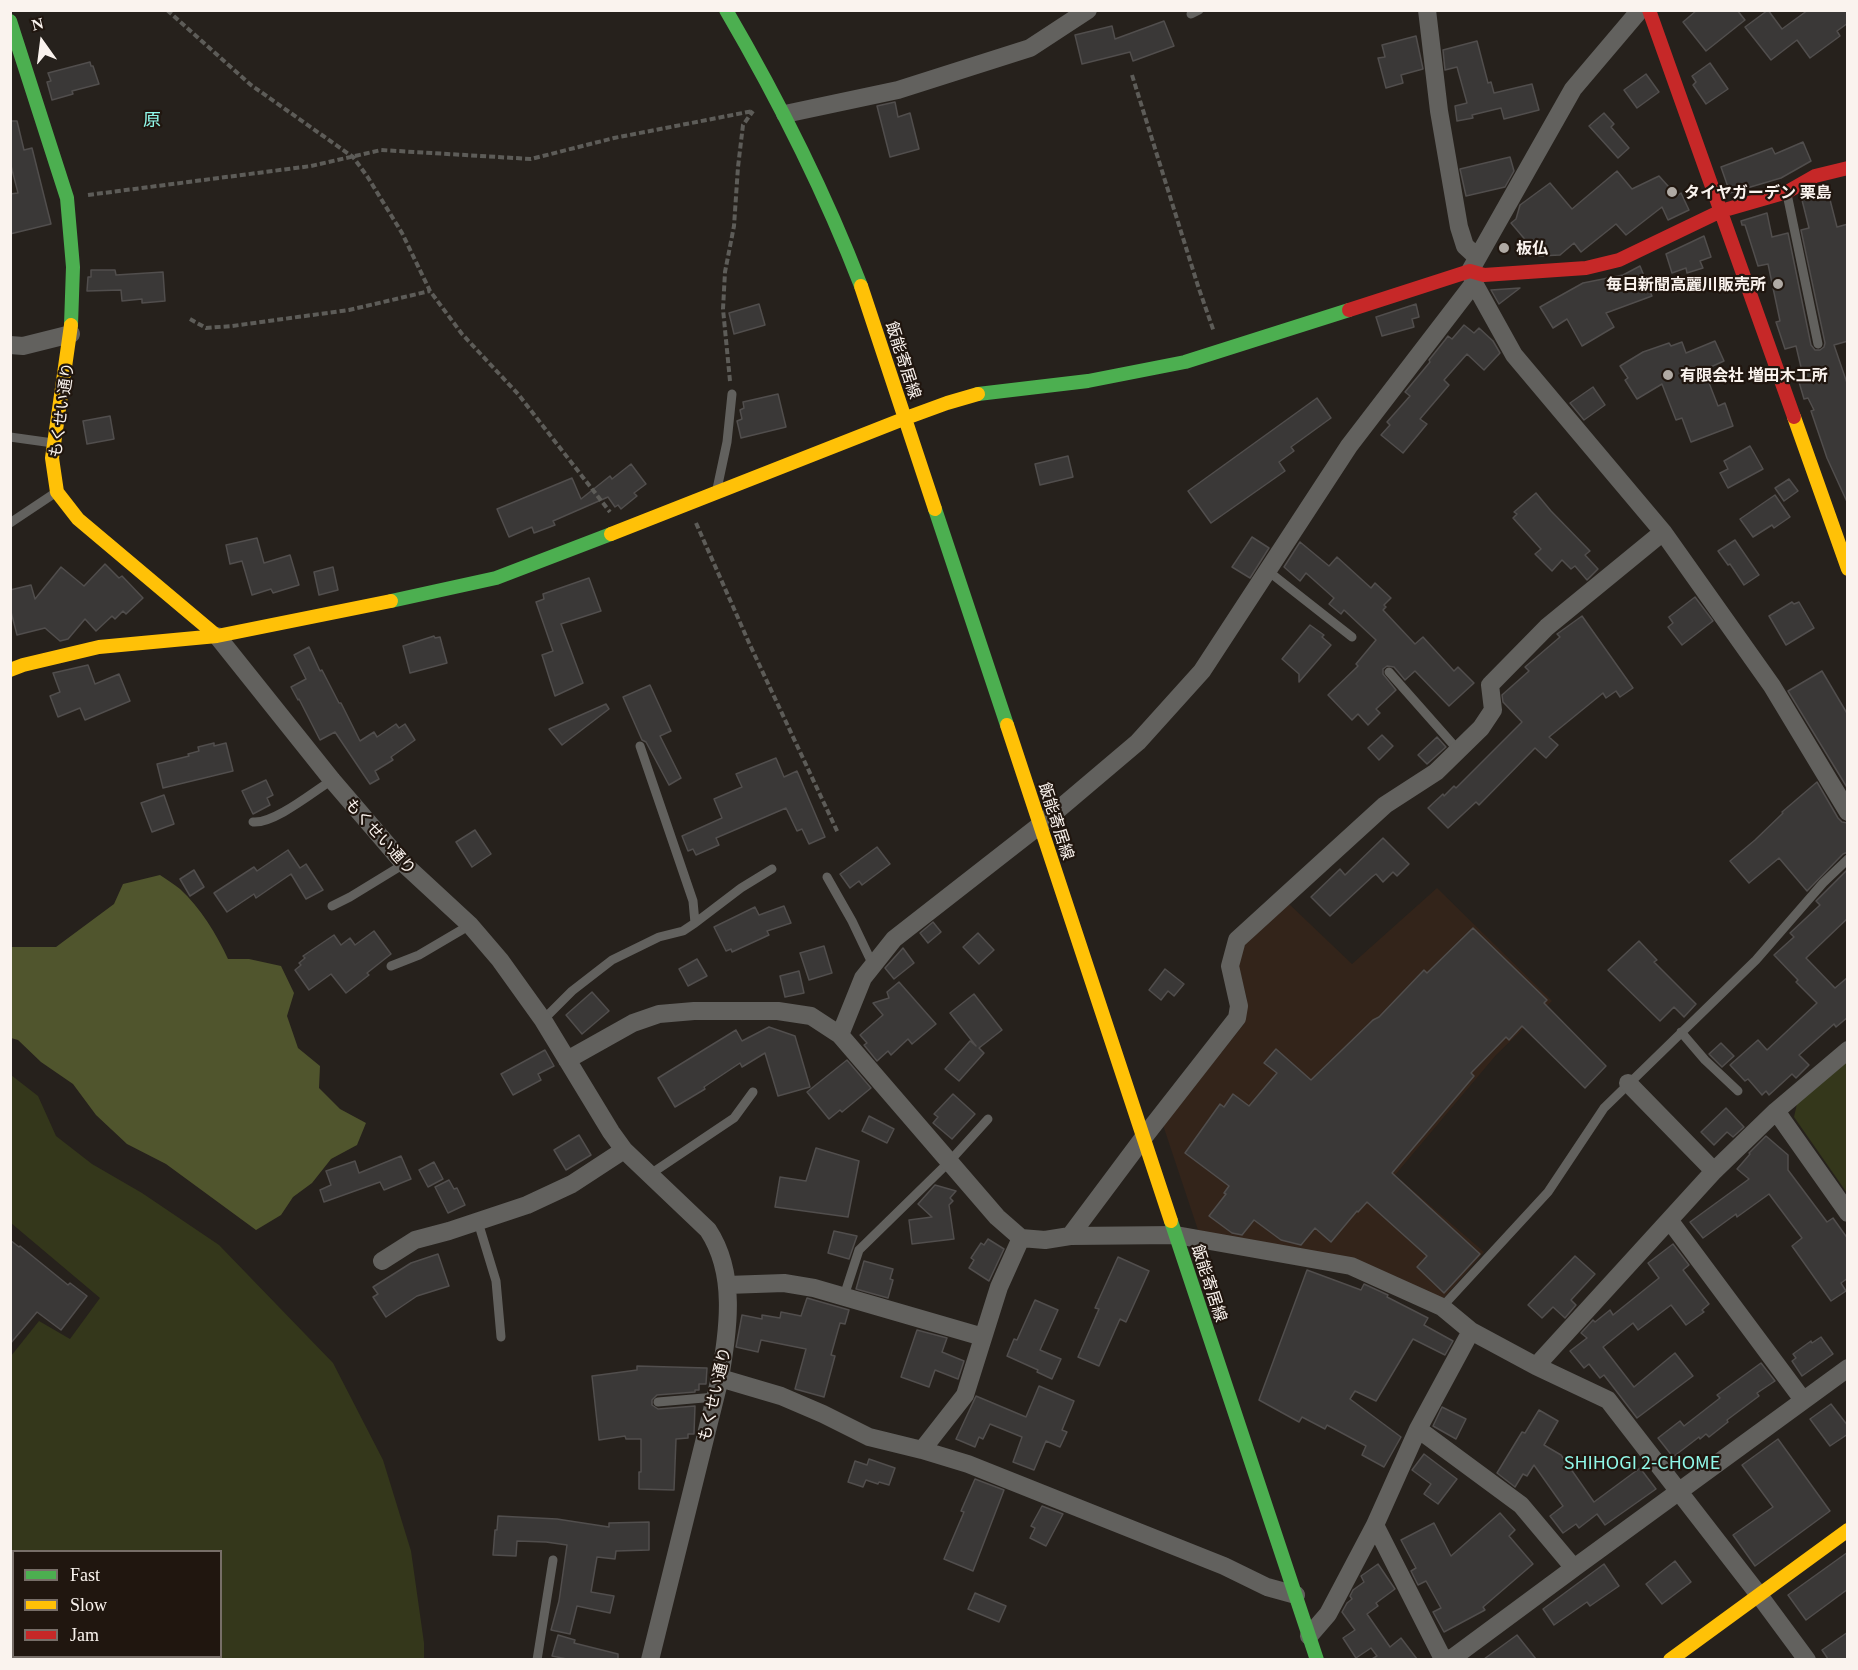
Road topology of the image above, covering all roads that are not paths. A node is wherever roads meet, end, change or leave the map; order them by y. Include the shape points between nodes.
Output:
1 (726, 10) edge
2 (1088, 10) edge
3 (1427, 10) edge
4 (1640, 10) edge
5 (1649, 10) edge
6 (10, 21) edge
7 (782, 107) junction
8 (1848, 168) edge
9 (1787, 192) junction
10 (1721, 211) junction
11 (1474, 270) junction
12 (71, 334) junction
13 (1818, 344) dead end
14 (10, 345) edge
15 (732, 394) road end
16 (906, 418) junction
17 (10, 437) edge
18 (54, 444) junction
19 (57, 492) junction
20 (717, 492) junction
21 (10, 523) edge
22 (1663, 532) junction
23 (1846, 560) edge
24 (1268, 571) junction
25 (217, 636) junction
26 (1352, 637) dead end
27 (10, 670) edge
28 (1389, 672) dead end
29 (640, 746) dead end
30 (1458, 750) junction
31 (332, 780) junction
32 (1848, 812) edge
33 (253, 822) dead end
34 (1040, 825) junction
35 (1848, 859) edge
36 (404, 864) junction
37 (772, 869) dead end
38 (827, 877) dead end
39 (332, 906) dead end
40 (695, 923) junction
41 (471, 926) junction
42 (873, 965) junction
43 (391, 966) dead end
44 (543, 1020) junction
45 (1681, 1032) junction
46 (840, 1035) junction
47 (1848, 1050) edge
48 (567, 1060) junction
49 (1628, 1083) junction
50 (1738, 1091) dead end
51 (753, 1092) dead end
52 (1776, 1111) junction
53 (988, 1119) dead end
54 (1144, 1137) junction
55 (624, 1150) junction
56 (949, 1162) junction
57 (1714, 1171) junction
58 (649, 1175) junction
59 (1848, 1214) edge
60 (1670, 1221) junction
61 (478, 1222) junction
62 (1176, 1235) junction
63 (1070, 1236) junction
64 (1020, 1238) junction
65 (382, 1261) dead end
66 (727, 1285) junction
67 (844, 1296) junction
68 (1442, 1306) junction
69 (1471, 1331) junction
70 (983, 1337) junction
71 (501, 1338) dead end
72 (1536, 1366) junction
73 (1848, 1368) edge
74 (720, 1378) junction
75 (714, 1396) junction
76 (1803, 1400) junction
77 (658, 1402) dead end
78 (1418, 1429) junction
79 (922, 1450) junction
80 (1678, 1491) junction
81 (1376, 1525) junction
82 (1848, 1530) edge
83 (553, 1560) dead end
84 (1574, 1568) junction
85 (1296, 1595) junction
86 (1759, 1595) junction
87 (1309, 1636) junction
88 (537, 1659) edge
89 (650, 1659) edge
90 (1317, 1659) edge
91 (1670, 1659) edge
92 (1807, 1659) edge

1 - 7 street, 飯能寄居線
2 - 7 street via 1030,48 898,90
3 - 11 street via 1459,227
4 - 11 street via 1573,89
5 - 10 street
6 - 12 street, もくせい通り via 67,198 73,267
7 - 16 street, 飯能寄居線 via 844,241
8 - 9 street via 1815,176
9 - 10 street
9 - 13 lane
10 - 11 street via 1619,260 1586,268 1484,275
10 - 23 street
11 - 16 street via 1185,362 1088,381 979,394
11 - 22 street via 1514,355
11 - 24 street via 1349,446
12 - 14 street via 23,346
12 - 18 street, もくせい通り
15 - 20 lane
16 - 20 street
16 - 34 street, 飯能寄居線
17 - 18 lane
18 - 19 street, もくせい通り
19 - 21 lane
19 - 25 street, もくせい通り via 78,519
20 - 25 street via 496,578
22 - 30 street via 1547,627 1490,685 1493,710
22 - 32 street via 1772,686
24 - 26 lane
24 - 34 street via 1202,671 1138,742
25 - 27 street via 99,647
25 - 31 street, もくせい通り
28 - 30 lane
29 - 40 lane via 693,902
30 - 54 street via 1436,772 1385,805 1237,940 1230,966 1239,1006 1237,1018
31 - 33 lane via 274,817
31 - 36 street, もくせい通り
34 - 42 street via 894,939
34 - 54 street, 飯能寄居線
35 - 45 lane via 1822,883 1756,960
36 - 39 lane
36 - 41 street, もくせい通り
37 - 40 lane
38 - 42 lane
40 - 44 lane via 612,960
41 - 43 lane
41 - 44 street, もくせい通り
42 - 46 street via 863,978
44 - 48 street, もくせい通り
45 - 49 lane
45 - 50 lane
46 - 48 street via 811,1016 778,1011 659,1014 633,1023
46 - 56 street
47 - 52 street
48 - 55 street, もくせい通り
49 - 57 street
49 - 68 lane via 1604,1108 1548,1192
51 - 58 lane via 734,1118
52 - 57 street
52 - 59 street
53 - 56 lane
54 - 62 street, 飯能寄居線
54 - 63 street
55 - 58 street, もくせい通り
55 - 61 street via 572,1185
56 - 64 street
56 - 67 lane via 859,1250
57 - 60 street
58 - 66 street, もくせい通り via 708,1230 716,1243
60 - 72 street
60 - 76 street
61 - 65 street via 415,1240
61 - 71 lane via 496,1281
62 - 63 street
62 - 68 street via 1351,1266
62 - 85 street, 飯能寄居線
63 - 64 street
64 - 70 street
66 - 67 street via 784,1283
66 - 74 street, もくせい通り via 729,1306
67 - 70 street
68 - 69 street
69 - 72 street
69 - 78 street
70 - 79 street via 965,1395
72 - 80 street via 1608,1400
73 - 76 street
74 - 75 street, もくせい通り
74 - 79 street via 781,1396 869,1437
75 - 77 lane
75 - 89 street, もくせい通り
76 - 80 street
78 - 81 street
78 - 84 street via 1521,1505
79 - 85 street via 980,1468 1267,1587
80 - 84 street
80 - 86 street
81 - 84 street via 1442,1657 1451,1659
81 - 87 street via 1328,1614
82 - 86 street
83 - 88 lane
85 - 87 street, 飯能寄居線
86 - 91 street
86 - 92 street
87 - 90 street, 飯能寄居線

